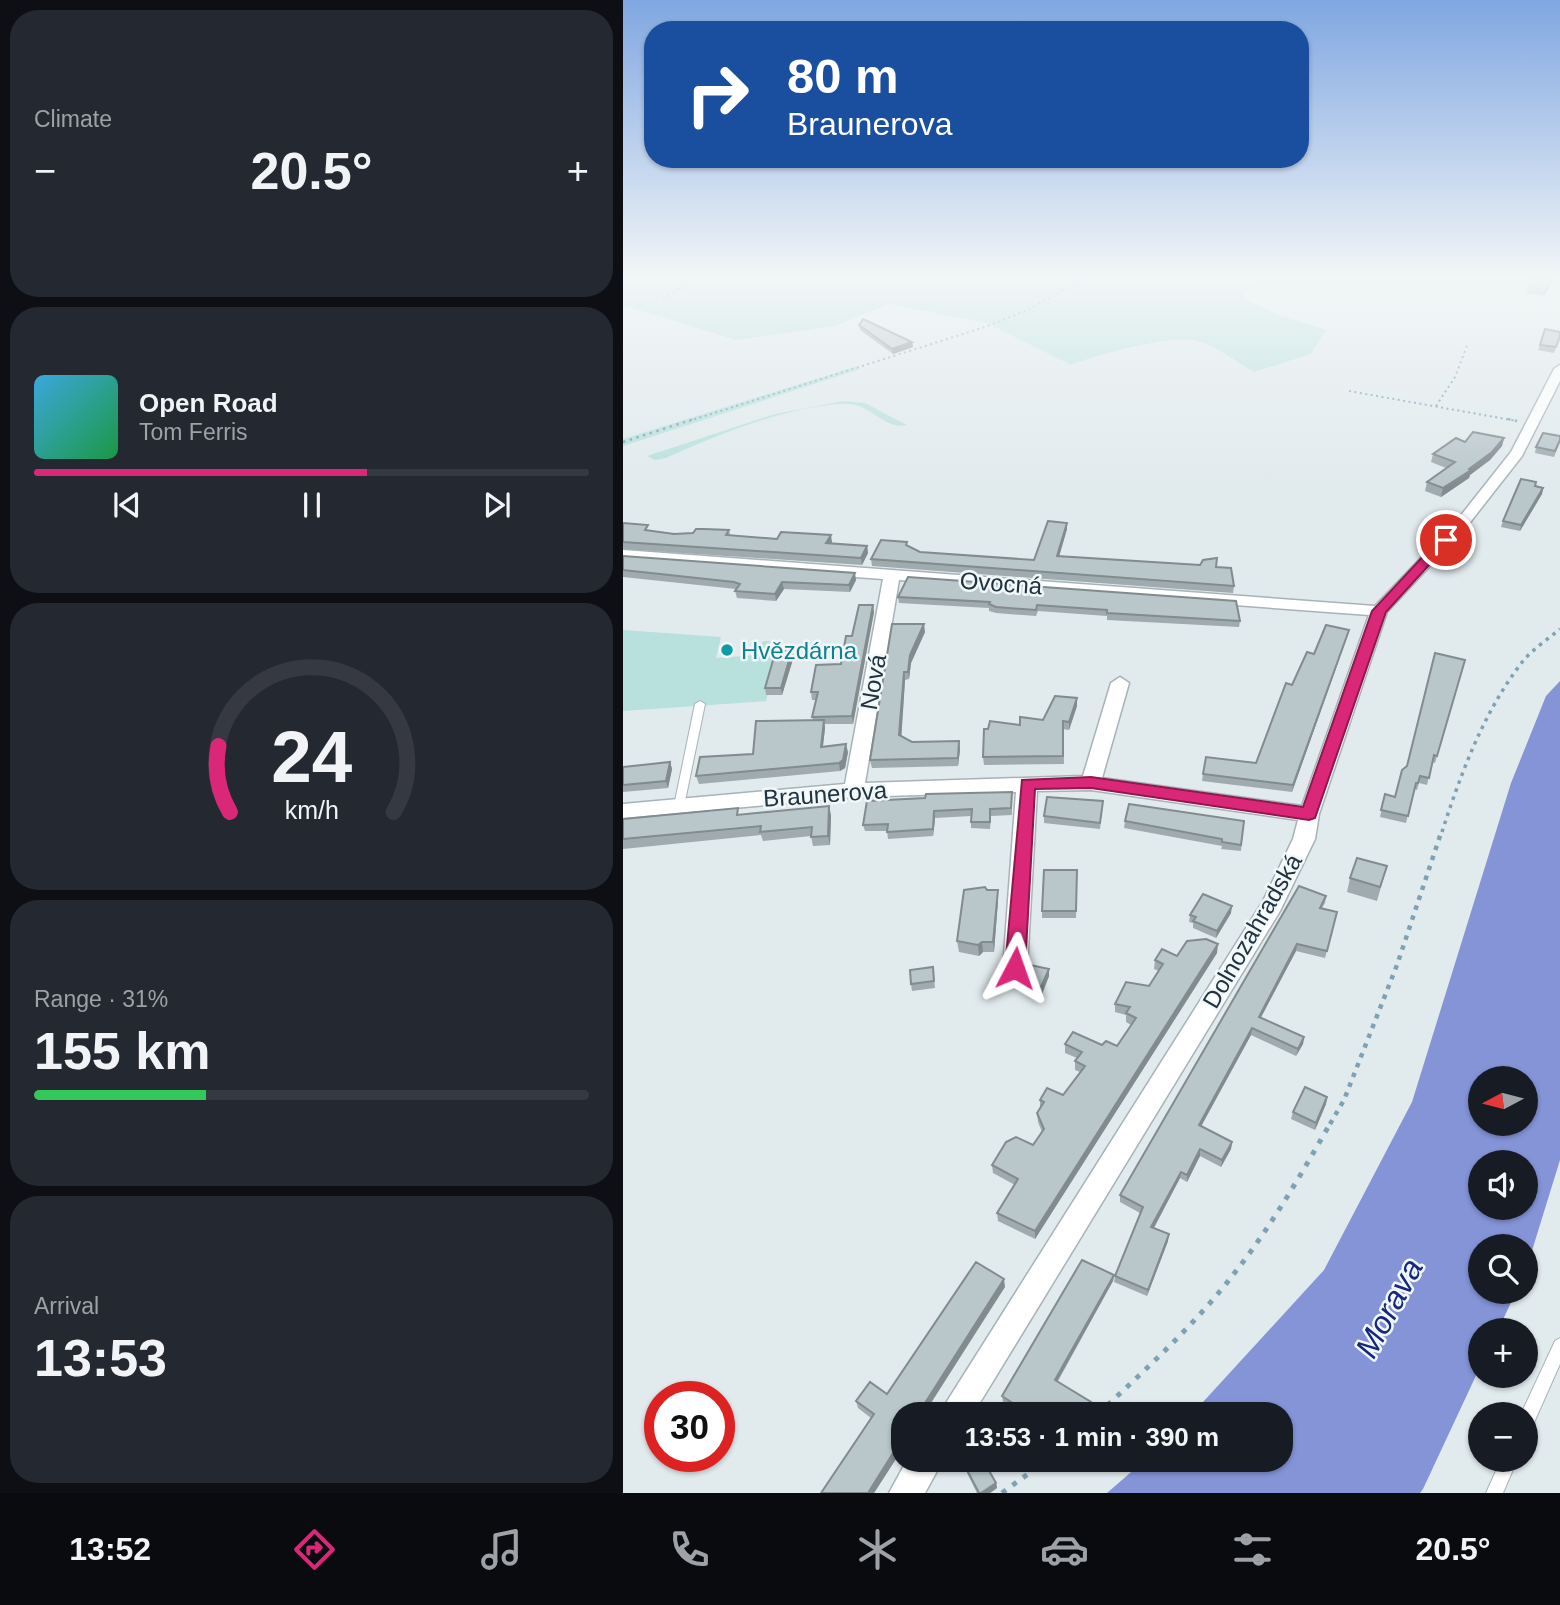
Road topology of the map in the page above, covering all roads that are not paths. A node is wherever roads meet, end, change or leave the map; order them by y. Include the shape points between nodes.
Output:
1 (1560, 369) edge
2 (623, 555) edge
3 (892, 575) junction
4 (1379, 611) junction
5 (1120, 682) dead end
6 (700, 704) dead end
7 (1091, 783) junction
8 (1027, 784) junction
9 (854, 790) junction
10 (679, 806) junction
11 (623, 811) edge
12 (1309, 814) junction
13 (1015, 968) dead end
14 (1560, 1346) edge
15 (962, 1402) edge
16 (1535, 1402) edge
17 (919, 1472) edge
18 (1504, 1472) edge
19 (906, 1493) edge
20 (1494, 1493) edge

1 - 4 street, Dolnozahradská via 1517,453 1463,522
2 - 3 street, Ovocná
3 - 4 street, Ovocná
3 - 9 street, Nová
4 - 12 street, Dolnozahradská
5 - 7 street
6 - 10 lane
7 - 8 street, Braunerova
7 - 12 street, Braunerova
8 - 9 street, Braunerova
8 - 13 street
9 - 10 street, Braunerova
10 - 11 street, Braunerova
12 - 15 street, Dolnozahradská via 1304,839 1272,905
14 - 16 lane
17 - 19 street
18 - 20 lane

